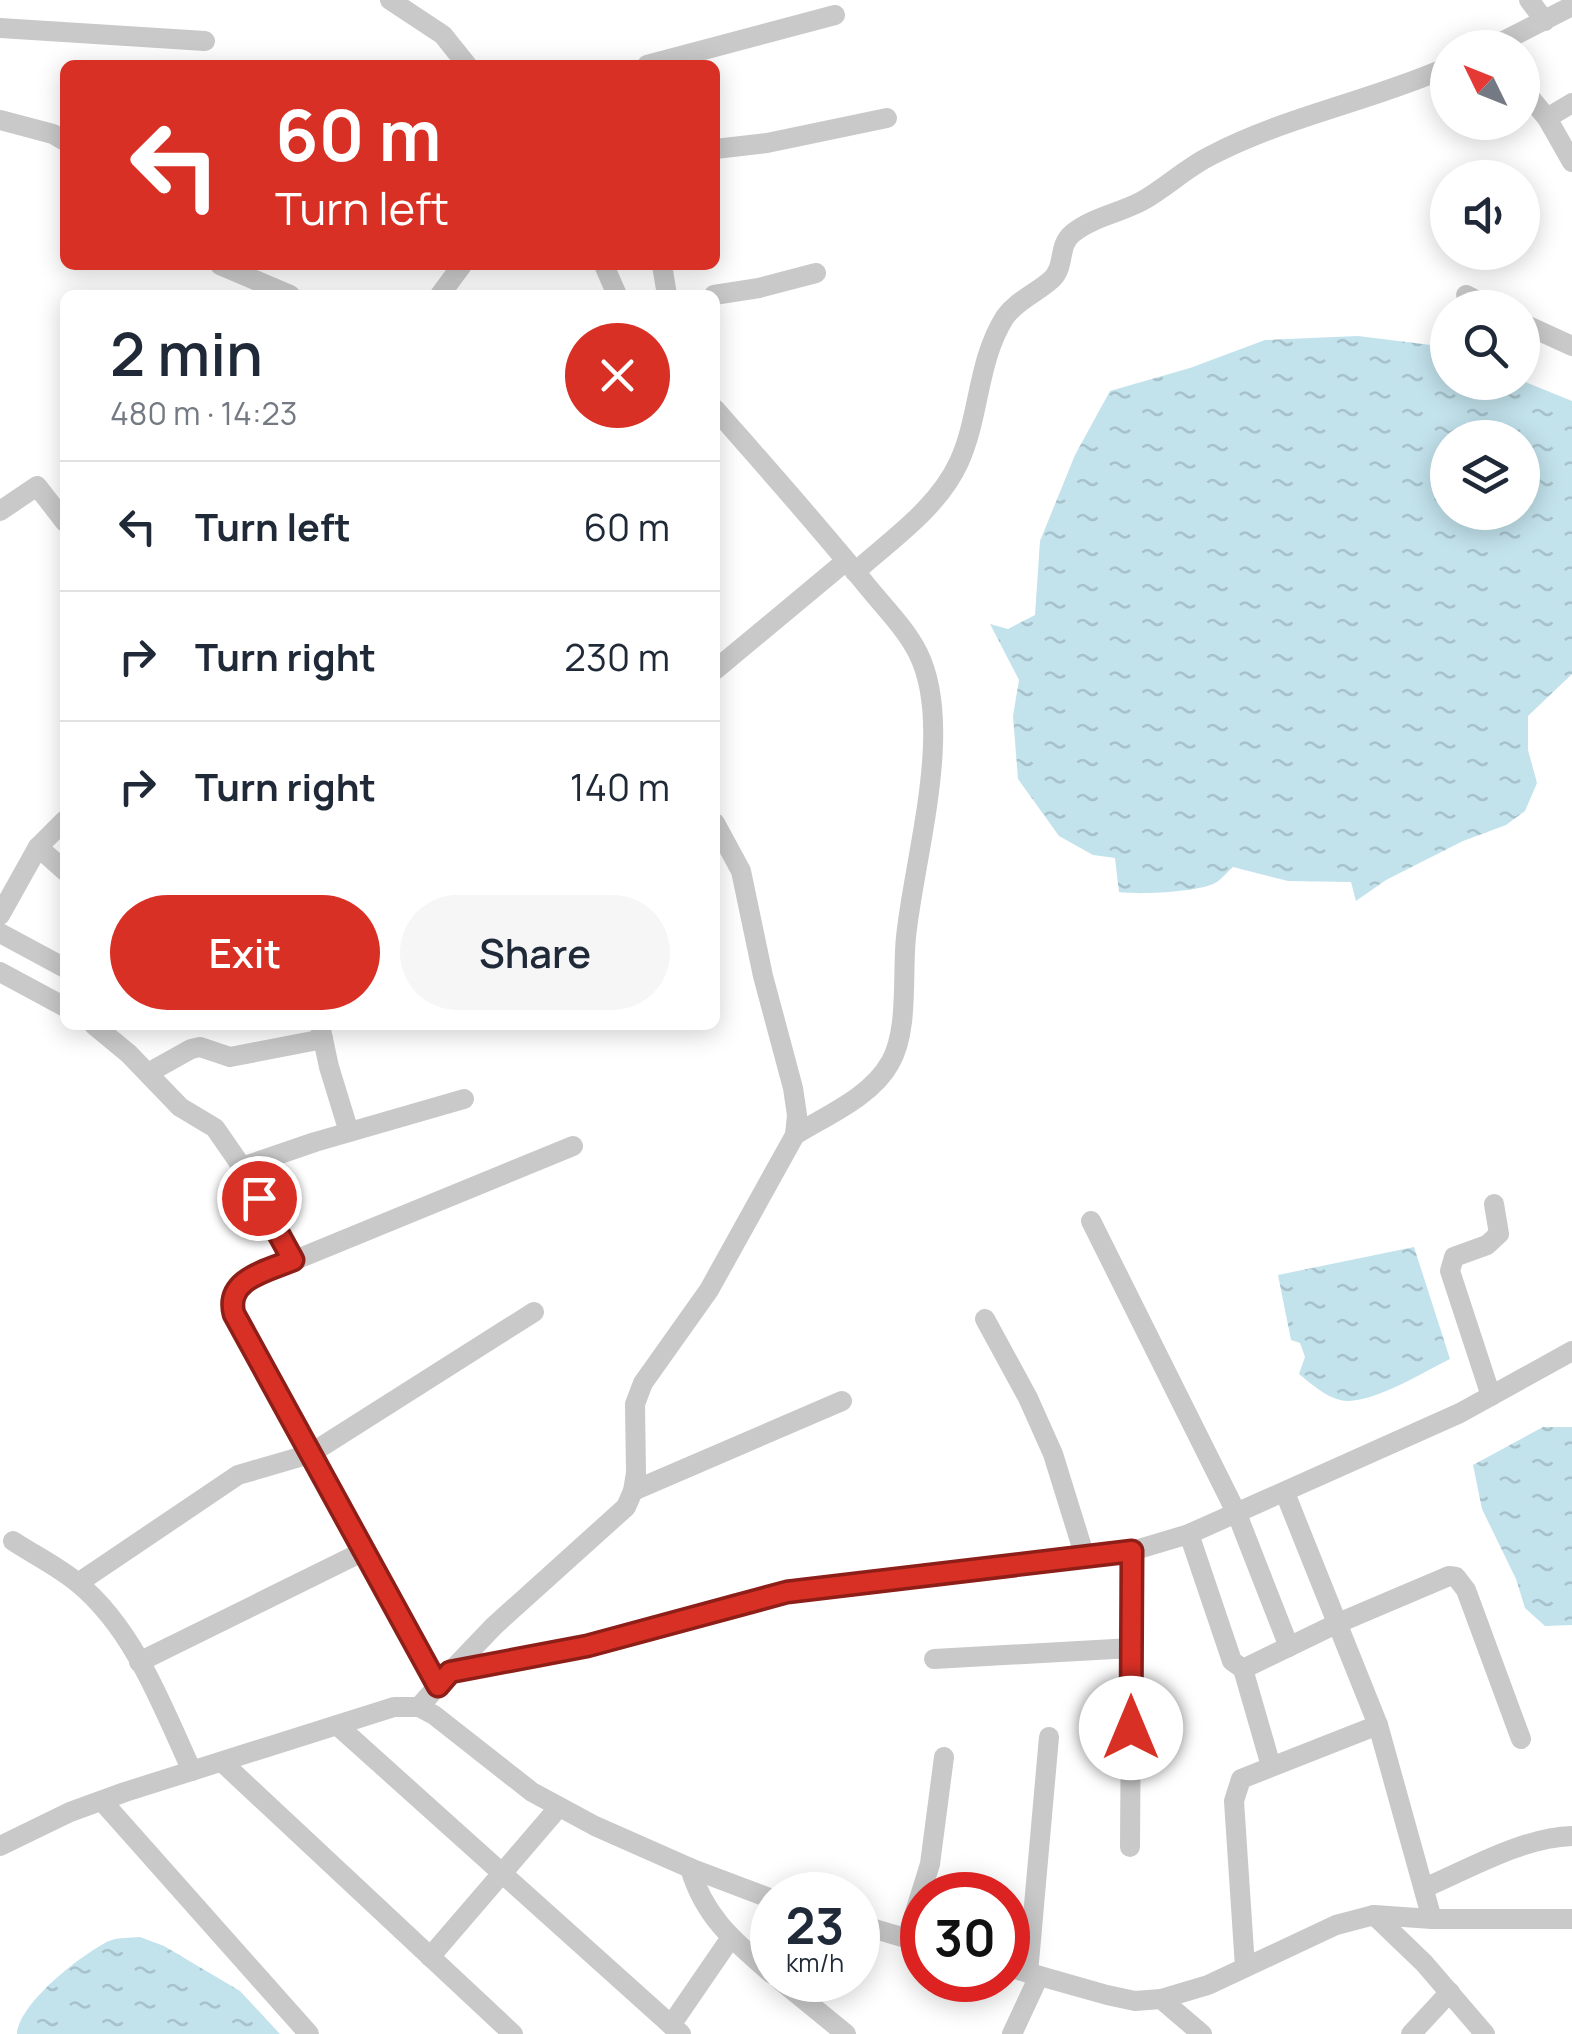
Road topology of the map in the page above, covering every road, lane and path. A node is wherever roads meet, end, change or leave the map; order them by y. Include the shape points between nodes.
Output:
1 (390, 0) edge
2 (1529, 0) edge
3 (1572, 6) edge
4 (835, 15) dead end
5 (1545, 21) junction
6 (0, 28) edge
7 (1527, 30) edge
8 (204, 41) dead end
9 (464, 60) edge
10 (656, 60) edge
11 (1430, 73) edge
12 (1572, 102) edge
13 (1540, 110) edge
14 (887, 118) dead end
15 (1547, 118) junction
16 (0, 120) edge
17 (60, 138) edge
18 (720, 149) edge
19 (1572, 162) edge
20 (232, 270) edge
21 (816, 273) dead end
22 (278, 290) edge
23 (720, 294) edge
24 (1540, 331) edge
25 (1572, 346) edge
26 (720, 415) edge
27 (0, 510) edge
28 (60, 516) edge
29 (850, 566) junction
30 (720, 666) edge
31 (60, 825) edge
32 (720, 832) edge
33 (38, 846) junction
34 (60, 867) edge
35 (0, 915) edge
36 (0, 933) edge
37 (60, 965) edge
38 (0, 972) edge
39 (60, 1003) edge
40 (100, 1030) edge
41 (322, 1032) edge
42 (148, 1072) junction
43 (464, 1100) dead end
44 (349, 1132) junction
45 (794, 1135) junction
46 (572, 1146) dead end
47 (242, 1167) junction
48 (1494, 1204) dead end
49 (1091, 1221) dead end
50 (293, 1260) junction
51 (534, 1312) dead end
52 (985, 1319) dead end
53 (1572, 1351) edge
54 (1491, 1396) junction
55 (842, 1401) dead end
56 (310, 1454) junction
57 (633, 1492) junction
58 (1285, 1493) junction
59 (1236, 1514) junction
60 (1189, 1534) junction
61 (13, 1541) dead end
62 (364, 1551) junction
63 (1132, 1551) junction
64 (1085, 1557) junction
65 (78, 1582) junction
66 (1336, 1624) junction
67 (1132, 1648) junction
68 (1290, 1648) junction
69 (934, 1660) dead end
70 (139, 1662) junction
71 (1243, 1669) junction
72 (444, 1679) junction
73 (420, 1706) junction
74 (1378, 1725) junction
75 (337, 1726) junction
76 (1049, 1737) dead end
77 (1521, 1739) dead end
78 (944, 1757) dead end
79 (222, 1762) junction
80 (1271, 1766) junction
81 (192, 1771) junction
82 (102, 1801) junction
83 (558, 1806) junction
84 (1572, 1836) edge
85 (0, 1846) edge
86 (1130, 1847) dead end
87 (690, 1868) junction
88 (928, 1872) edge
89 (501, 1873) junction
90 (1424, 1888) junction
91 (750, 1891) edge
92 (1374, 1915) junction
93 (1432, 1919) junction
94 (1572, 1919) edge
95 (1030, 1923) edge
96 (730, 1939) junction
97 (750, 1956) edge
98 (430, 1957) junction
99 (1246, 1967) junction
100 (1030, 1973) edge
101 (1450, 1992) junction
102 (1161, 2000) junction
103 (807, 2002) edge
104 (1019, 2002) edge
105 (676, 2029) edge
106 (499, 2030) edge
107 (308, 2034) edge
108 (846, 2034) edge
109 (1012, 2034) edge
110 (1202, 2034) edge
111 (1411, 2034) edge
112 (1486, 2034) edge

1 - 9 street via 443,35
2 - 5 street
3 - 5 street
4 - 10 street
5 - 7 street
6 - 8 street
11 - 29 street via 1212,154 1140,202 1072,234 1062,244 1053,278 1000,326 961,459 948,482 931,504
12 - 15 street
13 - 15 street
14 - 18 street
15 - 19 street
16 - 17 street
20 - 22 street
21 - 23 street
24 - 25 street
26 - 29 street
27 - 28 street via 37,486
29 - 30 street
29 - 45 street via 924,667 932,715 928,802 908,913 896,1052 867,1090
31 - 33 street
32 - 45 street via 741,871 793,1088
33 - 34 street
33 - 35 street
36 - 37 street
38 - 39 street
40 - 42 street
41 - 42 street via 230,1056 191,1048
41 - 44 street
42 - 47 street via 180,1107 215,1128
43 - 44 street
44 - 47 street
45 - 57 street via 710,1290 643,1383 635,1404
46 - 50 street
47 - 50 street
48 - 54 street via 1498,1234 1488,1245 1454,1257 1450,1271
49 - 59 street
50 - 56 street via 244,1280 230,1302
51 - 56 street
52 - 64 street via 1053,1454
53 - 54 street
54 - 58 street
55 - 57 street
56 - 62 street
56 - 65 street via 238,1475
57 - 72 street via 616,1519
58 - 59 street
58 - 66 street
59 - 60 street
59 - 68 street
60 - 63 street
60 - 71 street via 1232,1662
61 - 65 street
62 - 70 street
62 - 72 street
63 - 64 street
63 - 67 street
64 - 72 street via 787,1592
65 - 70 street via 108,1613
66 - 68 street
66 - 74 street
66 - 77 street via 1456,1577
67 - 69 street
67 - 86 street
68 - 71 street
70 - 81 street
71 - 80 street
72 - 73 street
73 - 75 street
73 - 83 street
74 - 80 street
74 - 90 street
75 - 79 street
75 - 89 street
76 - 95 street
78 - 88 street
79 - 81 street
79 - 98 street
80 - 99 street via 1240,1780 1235,1790
81 - 82 street
82 - 85 street
82 - 107 street
83 - 87 street
83 - 89 street
84 - 90 street via 1527,1844
87 - 91 street
87 - 96 street via 706,1909
89 - 98 street
89 - 105 street
90 - 93 street
92 - 93 street
92 - 99 street via 1336,1925
92 - 101 street
93 - 94 street
96 - 97 street
96 - 105 street
98 - 106 street
99 - 102 street
100 - 102 street via 1134,2001
101 - 111 street
101 - 112 street
102 - 110 street
103 - 108 street
104 - 109 street

